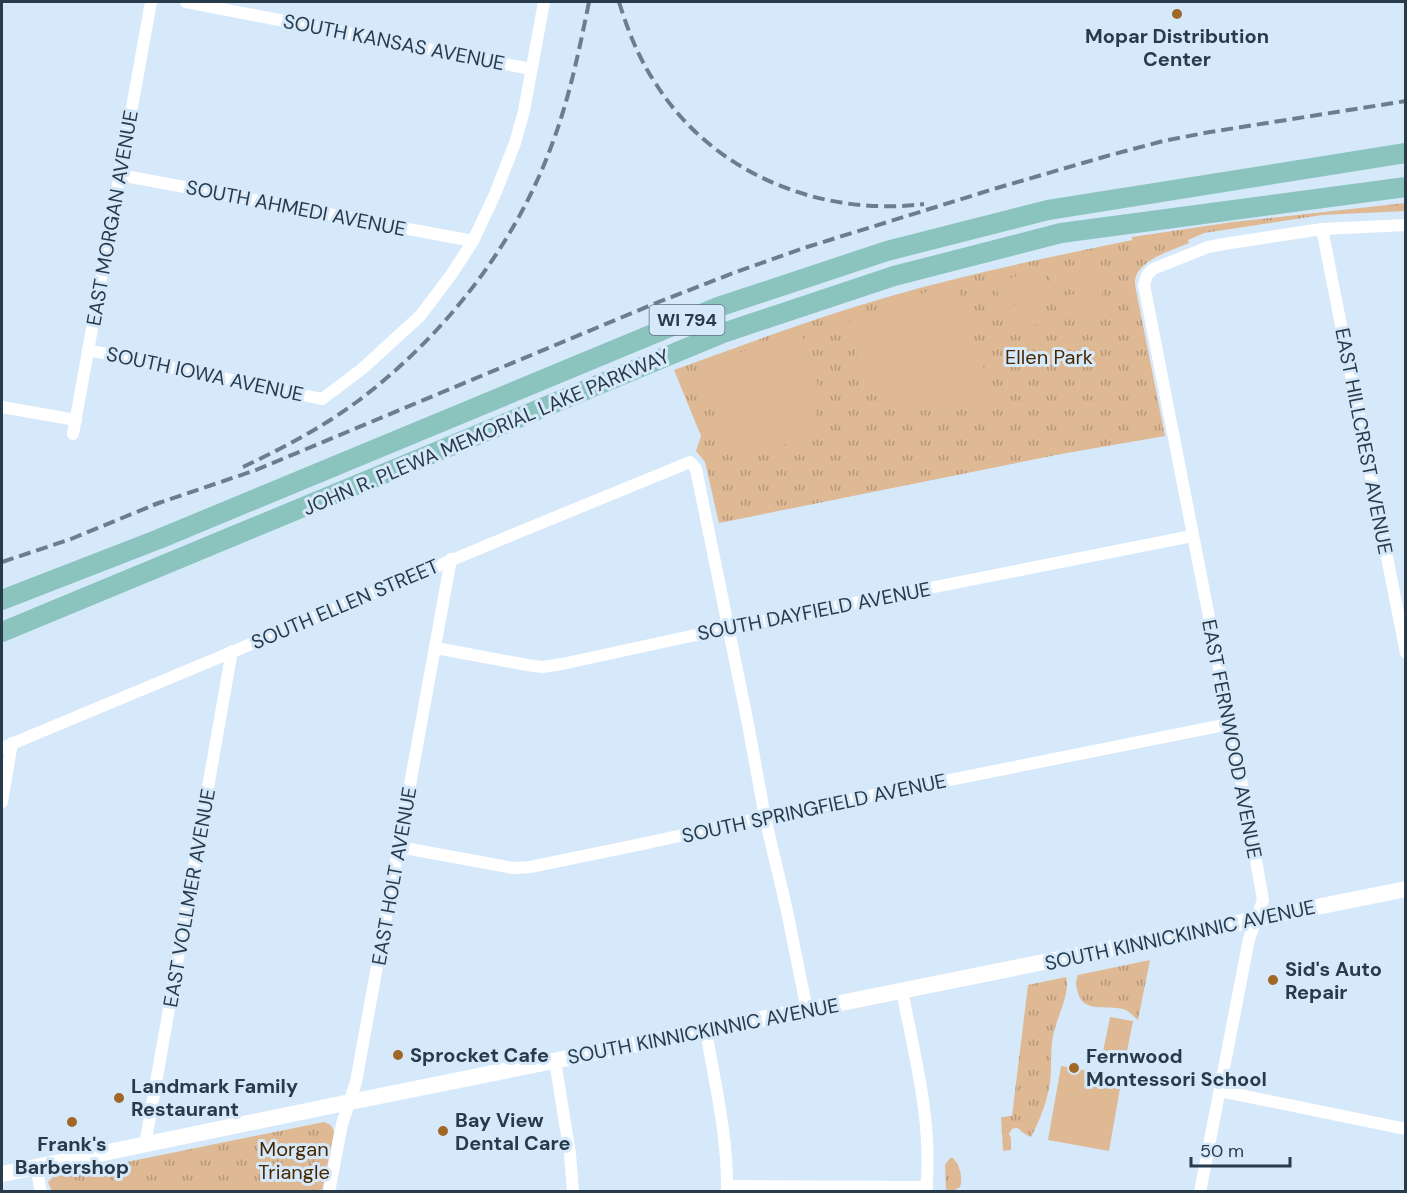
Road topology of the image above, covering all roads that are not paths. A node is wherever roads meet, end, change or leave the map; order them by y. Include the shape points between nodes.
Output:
1 (151, 2) edge
2 (186, 2) edge
3 (544, 2) edge
4 (531, 69) junction
5 (1406, 153) edge
6 (120, 175) junction
7 (1406, 187) edge
8 (1338, 196) junction
9 (1406, 196) edge
10 (1406, 225) edge
11 (1322, 229) junction
12 (473, 242) junction
13 (88, 350) junction
14 (2, 407) edge
15 (76, 420) junction
16 (73, 434) dead end
17 (1192, 536) junction
18 (451, 559) junction
19 (2, 600) edge
20 (728, 628) junction
21 (2, 632) edge
22 (436, 648) junction
23 (232, 651) junction
24 (1406, 653) edge
25 (1229, 724) junction
26 (7, 745) edge
27 (2, 802) edge
28 (765, 817) junction
29 (399, 847) junction
30 (1406, 889) edge
31 (1256, 919) junction
32 (902, 991) junction
33 (807, 1010) junction
34 (706, 1031) junction
35 (555, 1061) junction
36 (1220, 1091) junction
37 (350, 1102) junction
38 (1406, 1129) edge
39 (145, 1145) junction
40 (36, 1167) junction
41 (2, 1174) edge
42 (727, 1189) edge
43 (926, 1189) edge
44 (41, 1191) edge
45 (329, 1191) edge
46 (573, 1191) edge
47 (1200, 1191) edge

1 - 6 street, EAST MORGAN AVENUE
2 - 4 street, SOUTH KANSAS AVENUE
3 - 4 street
4 - 12 street via 515,143
5 - 19 main road, JOHN R. PLEWA MEMORIAL LAKE PARKWAY / WI 794 via 1048,210 887,251 718,307 159,539
6 - 12 street, SOUTH AHMEDI AVENUE
6 - 13 street, EAST MORGAN AVENUE
7 - 8 main road, JOHN R. PLEWA MEMORIAL LAKE PARKWAY / WI 794
8 - 9 main road
8 - 21 main road, JOHN R. PLEWA MEMORIAL LAKE PARKWAY / WI 794 via 1061,233 894,276 723,333
10 - 11 street
11 - 17 street, EAST FERNWOOD AVENUE via 1208,247 1147,275 1144,285
11 - 24 street, EAST HILLCREST AVENUE
12 - 13 street, SOUTH IOWA AVENUE via 420,316 322,399
13 - 15 street, EAST MORGAN AVENUE
14 - 15 street
15 - 16 street, EAST MORGAN AVENUE
17 - 20 street, SOUTH DAYFIELD AVENUE
17 - 25 street, EAST FERNWOOD AVENUE
18 - 20 street, SOUTH ELLEN STREET via 690,462 696,469
18 - 22 street, EAST HOLT AVENUE
18 - 23 street, SOUTH ELLEN STREET
20 - 22 street, SOUTH DAYFIELD AVENUE via 542,667
20 - 28 street
22 - 29 street, EAST HOLT AVENUE
23 - 26 street, SOUTH ELLEN STREET
23 - 39 street, EAST VOLLMER AVENUE
25 - 28 street, SOUTH SPRINGFIELD AVENUE
25 - 31 street, EAST FERNWOOD AVENUE via 1263,900
26 - 27 street
28 - 29 street, SOUTH SPRINGFIELD AVENUE via 530,867 513,868
28 - 33 street
29 - 37 street, EAST HOLT AVENUE
30 - 31 main road, SOUTH KINNICKINNIC AVENUE
31 - 32 main road, SOUTH KINNICKINNIC AVENUE
31 - 36 street, EAST FERNWOOD AVENUE
32 - 33 main road, SOUTH KINNICKINNIC AVENUE
32 - 43 street via 921,1090 927,1142
33 - 34 main road, SOUTH KINNICKINNIC AVENUE
34 - 35 main road, SOUTH KINNICKINNIC AVENUE
34 - 42 street via 720,1107
35 - 37 main road, SOUTH KINNICKINNIC AVENUE
35 - 46 street
36 - 38 street
36 - 47 street, EAST FERNWOOD AVENUE
37 - 39 main road, SOUTH KINNICKINNIC AVENUE
37 - 45 street, EAST HOLT AVENUE
39 - 40 main road, SOUTH KINNICKINNIC AVENUE
40 - 41 main road, SOUTH KINNICKINNIC AVENUE
40 - 44 street
42 - 43 street

